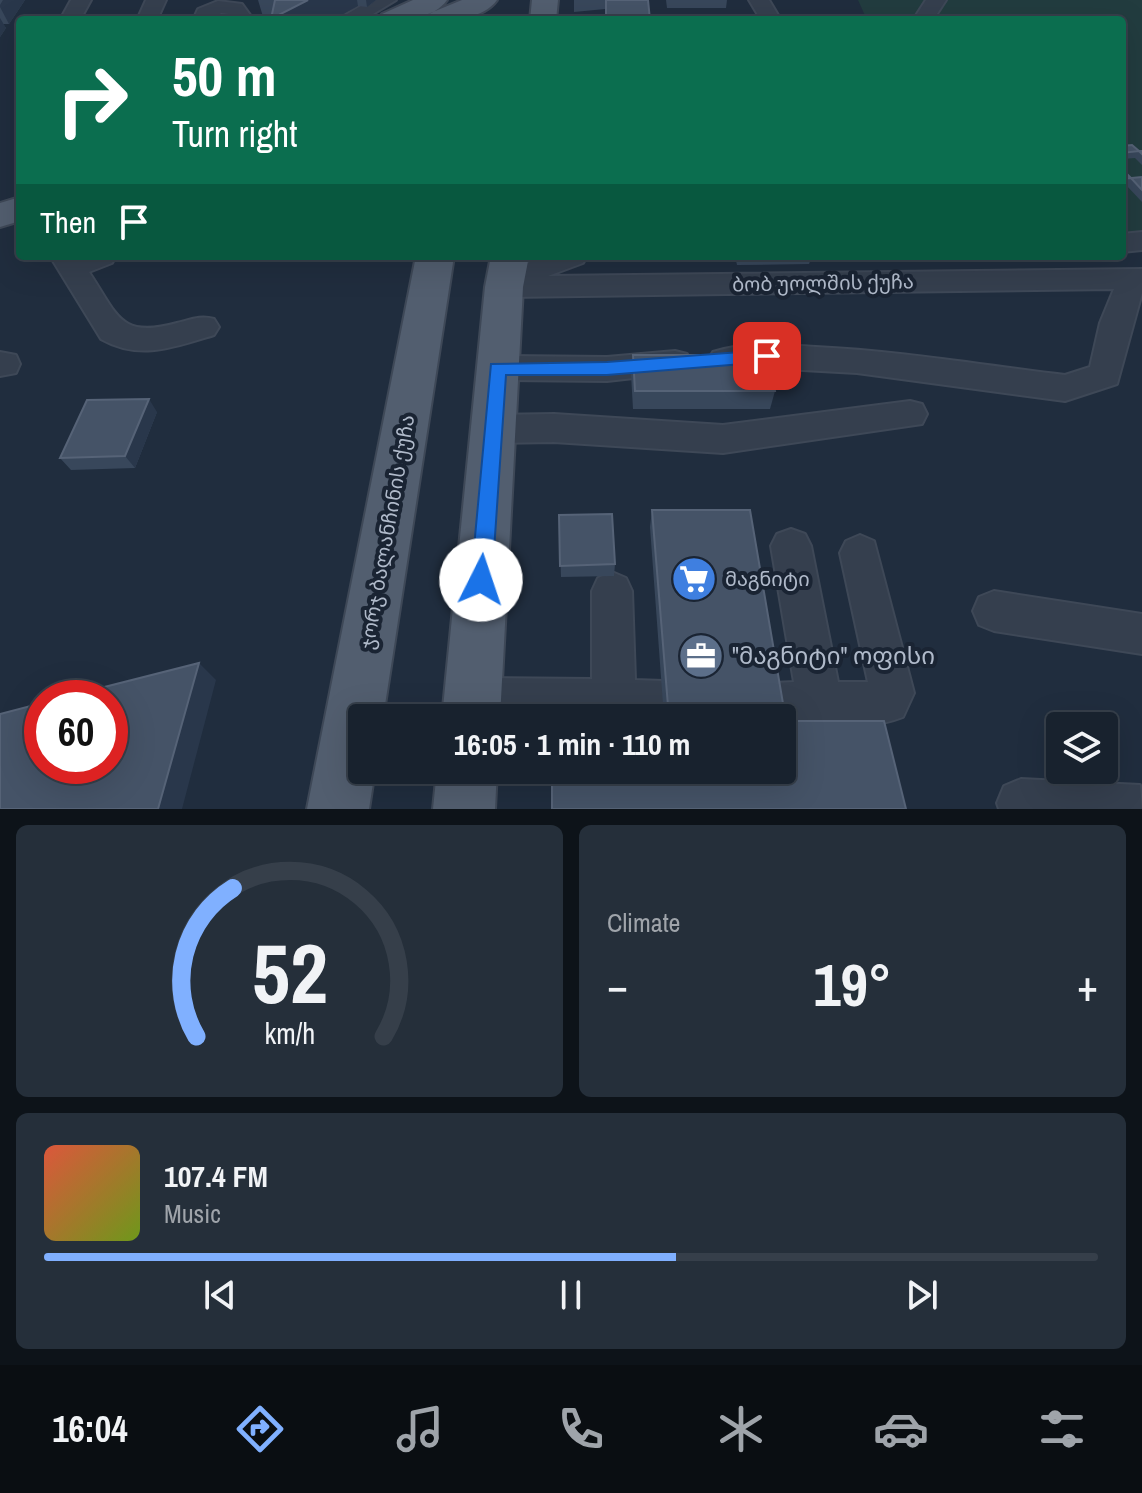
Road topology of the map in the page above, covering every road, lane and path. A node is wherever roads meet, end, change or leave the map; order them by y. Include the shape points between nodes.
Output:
1 (386, 0) edge
2 (434, 0) edge
3 (463, 6) edge
4 (229, 9) edge
5 (204, 16) edge
6 (355, 16) edge
7 (400, 16) edge
8 (444, 16) edge
9 (434, 260) edge
10 (561, 260) edge
11 (68, 262) edge
12 (1048, 264) edge
13 (506, 266) edge
14 (906, 269) edge
15 (1133, 286) edge
16 (203, 327) dead end
17 (498, 368) junction
18 (910, 414) dead end
19 (493, 429) junction
20 (791, 546) dead end
21 (860, 553) dead end
22 (612, 591) dead end
23 (994, 611) dead end
24 (1142, 634) edge
25 (614, 702) junction
26 (663, 703) edge
27 (472, 704) edge
28 (573, 704) edge
29 (796, 705) edge
30 (820, 705) junction
31 (466, 784) edge
32 (1021, 803) dead end
33 (338, 809) edge
34 (464, 809) edge
35 (1140, 809) edge

1 - 6 street
2 - 7 main road
3 - 8 main road
4 - 5 street
9 - 33 main road, ჯორჯ ბალანჩინის ქუჩა
10 - 13 street
11 - 16 street via 112,331 124,339 145,342
12 - 14 street, ბობ უოლშის ქუჩა
12 - 15 street, ბობ უოლშის ქუჩა
13 - 14 street, ბობ უოლშის ქუჩა
13 - 17 main road
15 - 17 street via 1116,323 1105,375 1065,388 857,361 767,356 607,369
17 - 19 main road
18 - 19 street via 723,439
19 - 27 main road
20 - 30 street
21 - 30 street via 892,693 878,704
22 - 25 street
23 - 24 street
25 - 26 street
25 - 28 street
29 - 30 street
31 - 34 main road
32 - 35 street

